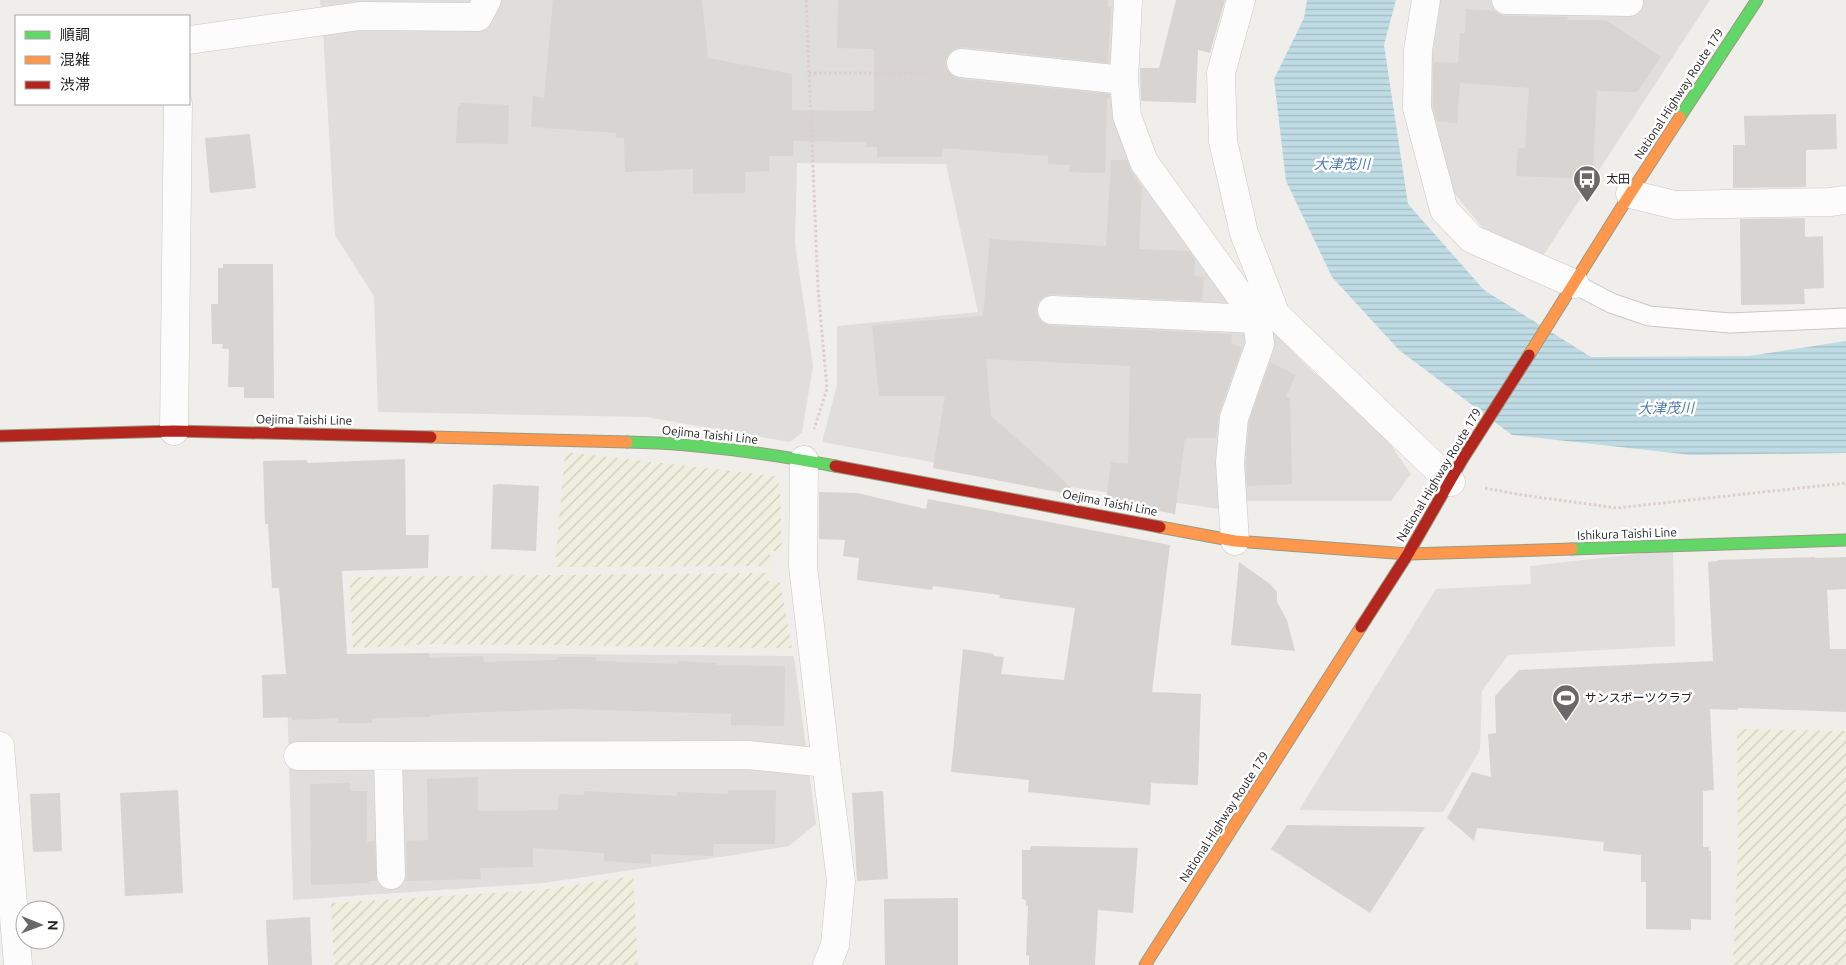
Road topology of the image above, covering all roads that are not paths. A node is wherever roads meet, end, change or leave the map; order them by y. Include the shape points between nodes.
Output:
1 (487, 0) edge
2 (1128, 0) edge
3 (1241, 0) edge
4 (1426, 0) edge
5 (1506, 0) edge
6 (1758, 0) edge
7 (1629, 2) dead end
8 (190, 40) edge
9 (961, 63) road end
10 (1124, 80) junction
11 (178, 105) edge
12 (1630, 194) junction
13 (1846, 200) edge
14 (1568, 295) junction
15 (1052, 310) dead end
16 (1266, 317) junction
17 (1846, 318) edge
18 (174, 431) junction
19 (0, 436) edge
20 (804, 460) junction
21 (1456, 471) junction
22 (1235, 540) junction
23 (1846, 540) edge
24 (1408, 554) junction
25 (0, 746) edge
26 (298, 756) dead end
27 (388, 756) junction
28 (826, 763) junction
29 (391, 875) dead end
30 (18, 965) edge
31 (827, 965) edge
32 (1146, 965) edge

1 - 8 street via 478,17 360,16
2 - 10 street
3 - 16 street via 1221,73 1223,141
4 - 14 street via 1418,50 1416,108 1444,210 1472,238
5 - 7 street
6 - 12 main road, National Highway Route 179
9 - 10 street
10 - 16 street via 1127,116 1144,162
11 - 18 street
12 - 13 street via 1675,205
12 - 14 main road, National Highway Route 179
14 - 17 lane via 1612,303 1649,316 1730,322
14 - 21 main road, National Highway Route 179
15 - 16 street
16 - 21 street
16 - 22 street via 1234,418 1230,462
18 - 19 main road, Oejima Taishi Line
18 - 20 main road, Oejima Taishi Line via 677,443
20 - 22 main road, Oejima Taishi Line
20 - 28 street via 803,566
21 - 24 main road, National Highway Route 179
22 - 24 main road, Oejima Taishi Line
23 - 24 main road, Ishikura Taishi Line
24 - 32 main road, National Highway Route 179
25 - 30 street
26 - 27 street
27 - 28 street via 748,755
27 - 29 street
28 - 31 street via 842,881 835,945

